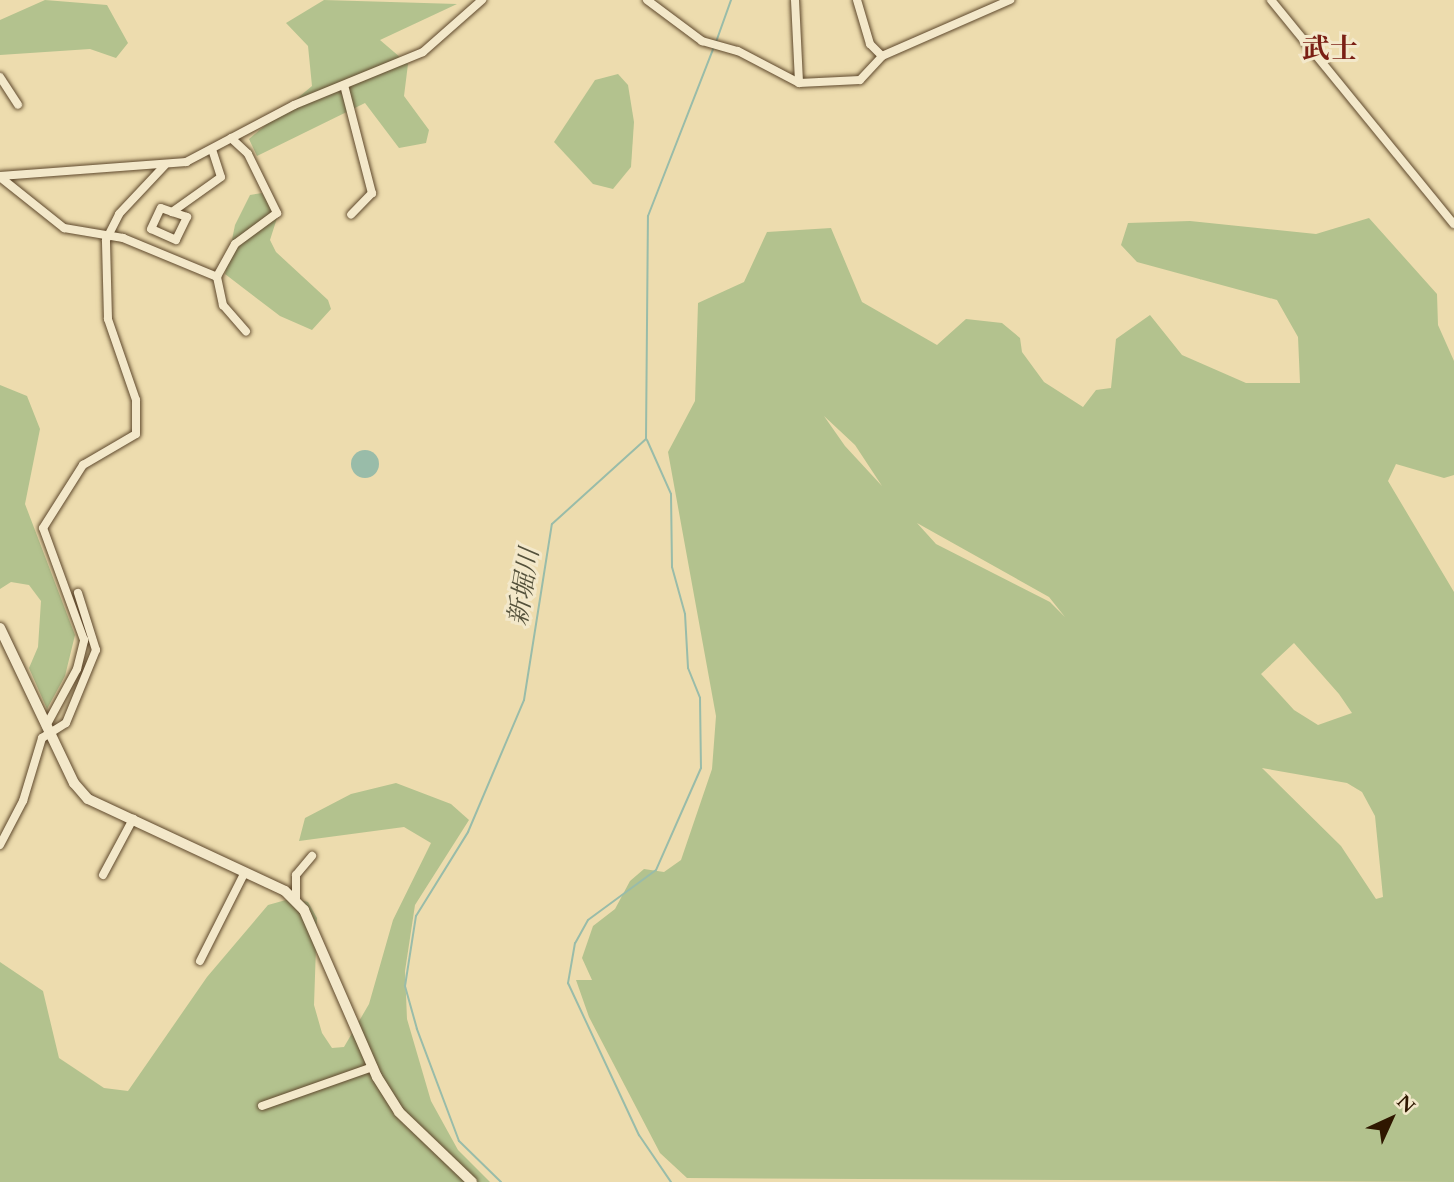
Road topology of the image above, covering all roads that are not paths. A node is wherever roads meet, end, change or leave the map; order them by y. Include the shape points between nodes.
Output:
1 (482, 0) edge
2 (647, 0) edge
3 (795, 0) edge
4 (857, 0) edge
5 (1010, 0) edge
6 (1271, 0) edge
7 (881, 56) junction
8 (0, 76) edge
9 (799, 83) junction
10 (344, 85) junction
11 (18, 105) dead end
12 (231, 138) junction
13 (212, 150) junction
14 (165, 165) junction
15 (0, 176) edge
16 (172, 212) junction
17 (351, 215) dead end
18 (1454, 224) edge
19 (107, 236) junction
20 (217, 277) junction
21 (246, 331) dead end
22 (78, 593) dead end
23 (0, 628) edge
24 (48, 730) junction
25 (133, 819) junction
26 (0, 845) edge
27 (312, 856) dead end
28 (246, 872) junction
29 (103, 875) dead end
30 (296, 901) junction
31 (200, 961) dead end
32 (373, 1067) junction
33 (262, 1105) dead end
34 (472, 1182) edge

1 - 10 street via 423,52
2 - 9 street via 702,41 738,51
3 - 9 street
4 - 7 street via 870,44
5 - 7 street
6 - 18 street
7 - 9 street via 860,80
8 - 11 street
10 - 12 street
10 - 17 street via 372,193
12 - 13 street
12 - 20 street via 248,155 277,213 235,244
13 - 14 street
13 - 16 street via 221,177
14 - 15 street
14 - 19 street
15 - 19 street via 64,228
16 - 16 street via 161,208 151,229 176,240 187,217
19 - 20 street
19 - 24 street via 108,319 138,422 125,445 83,464 43,528 84,640 77,669
20 - 21 street via 223,305
22 - 24 street via 96,650 66,723
23 - 24 street
24 - 25 street via 88,799
24 - 26 street
25 - 28 street
25 - 29 street
27 - 30 street via 296,875
28 - 30 street
28 - 31 street
30 - 32 street via 313,920
32 - 33 street
32 - 34 street via 399,1112

